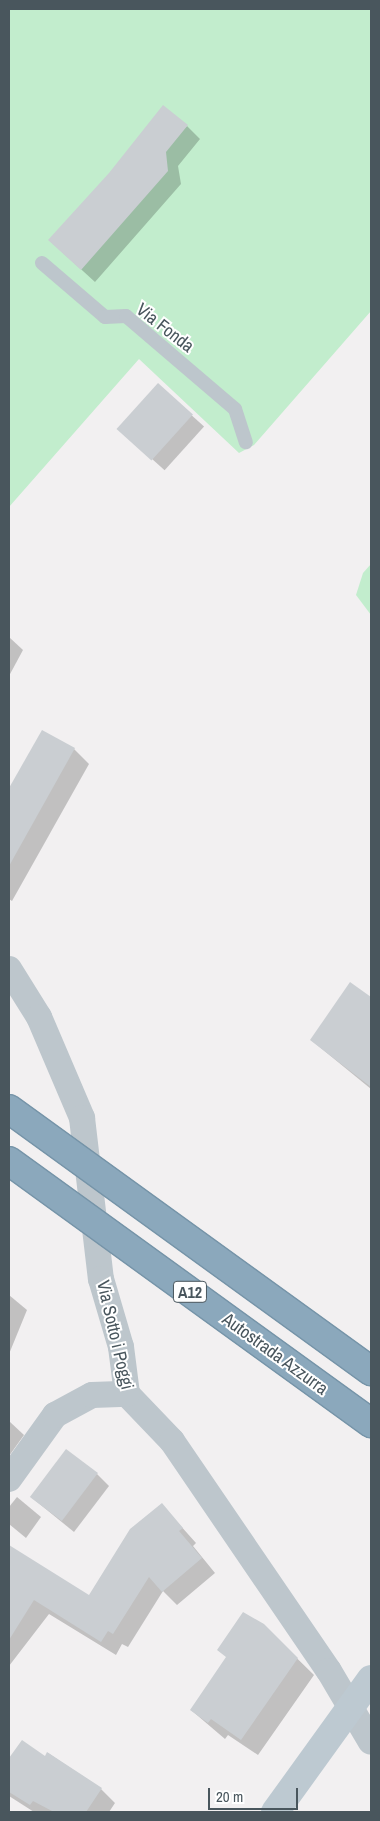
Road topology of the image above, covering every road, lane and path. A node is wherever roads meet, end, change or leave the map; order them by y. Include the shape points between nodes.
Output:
1 (42, 263) dead end
2 (246, 442) dead end
3 (9, 969) edge
4 (9, 1110) edge
5 (9, 1161) edge
6 (371, 1371) edge
7 (127, 1394) junction
8 (371, 1423) edge
9 (9, 1479) edge
10 (371, 1679) edge
11 (350, 1709) junction
12 (371, 1742) edge
13 (276, 1812) edge

1 - 2 lane, Via Fonda via 105,317 126,316 235,409
3 - 7 street, Via Sotto i Poggi via 40,1017 82,1118 101,1279 121,1347
4 - 6 highway, A12, bridge
5 - 8 highway, Autostrada Azzurra / A12, bridge
7 - 9 street via 92,1395 55,1415
7 - 11 street, Via Sotto i Poggi via 172,1441 329,1671
10 - 11 main road
11 - 12 street, Via Sotto i Poggi
11 - 13 main road

